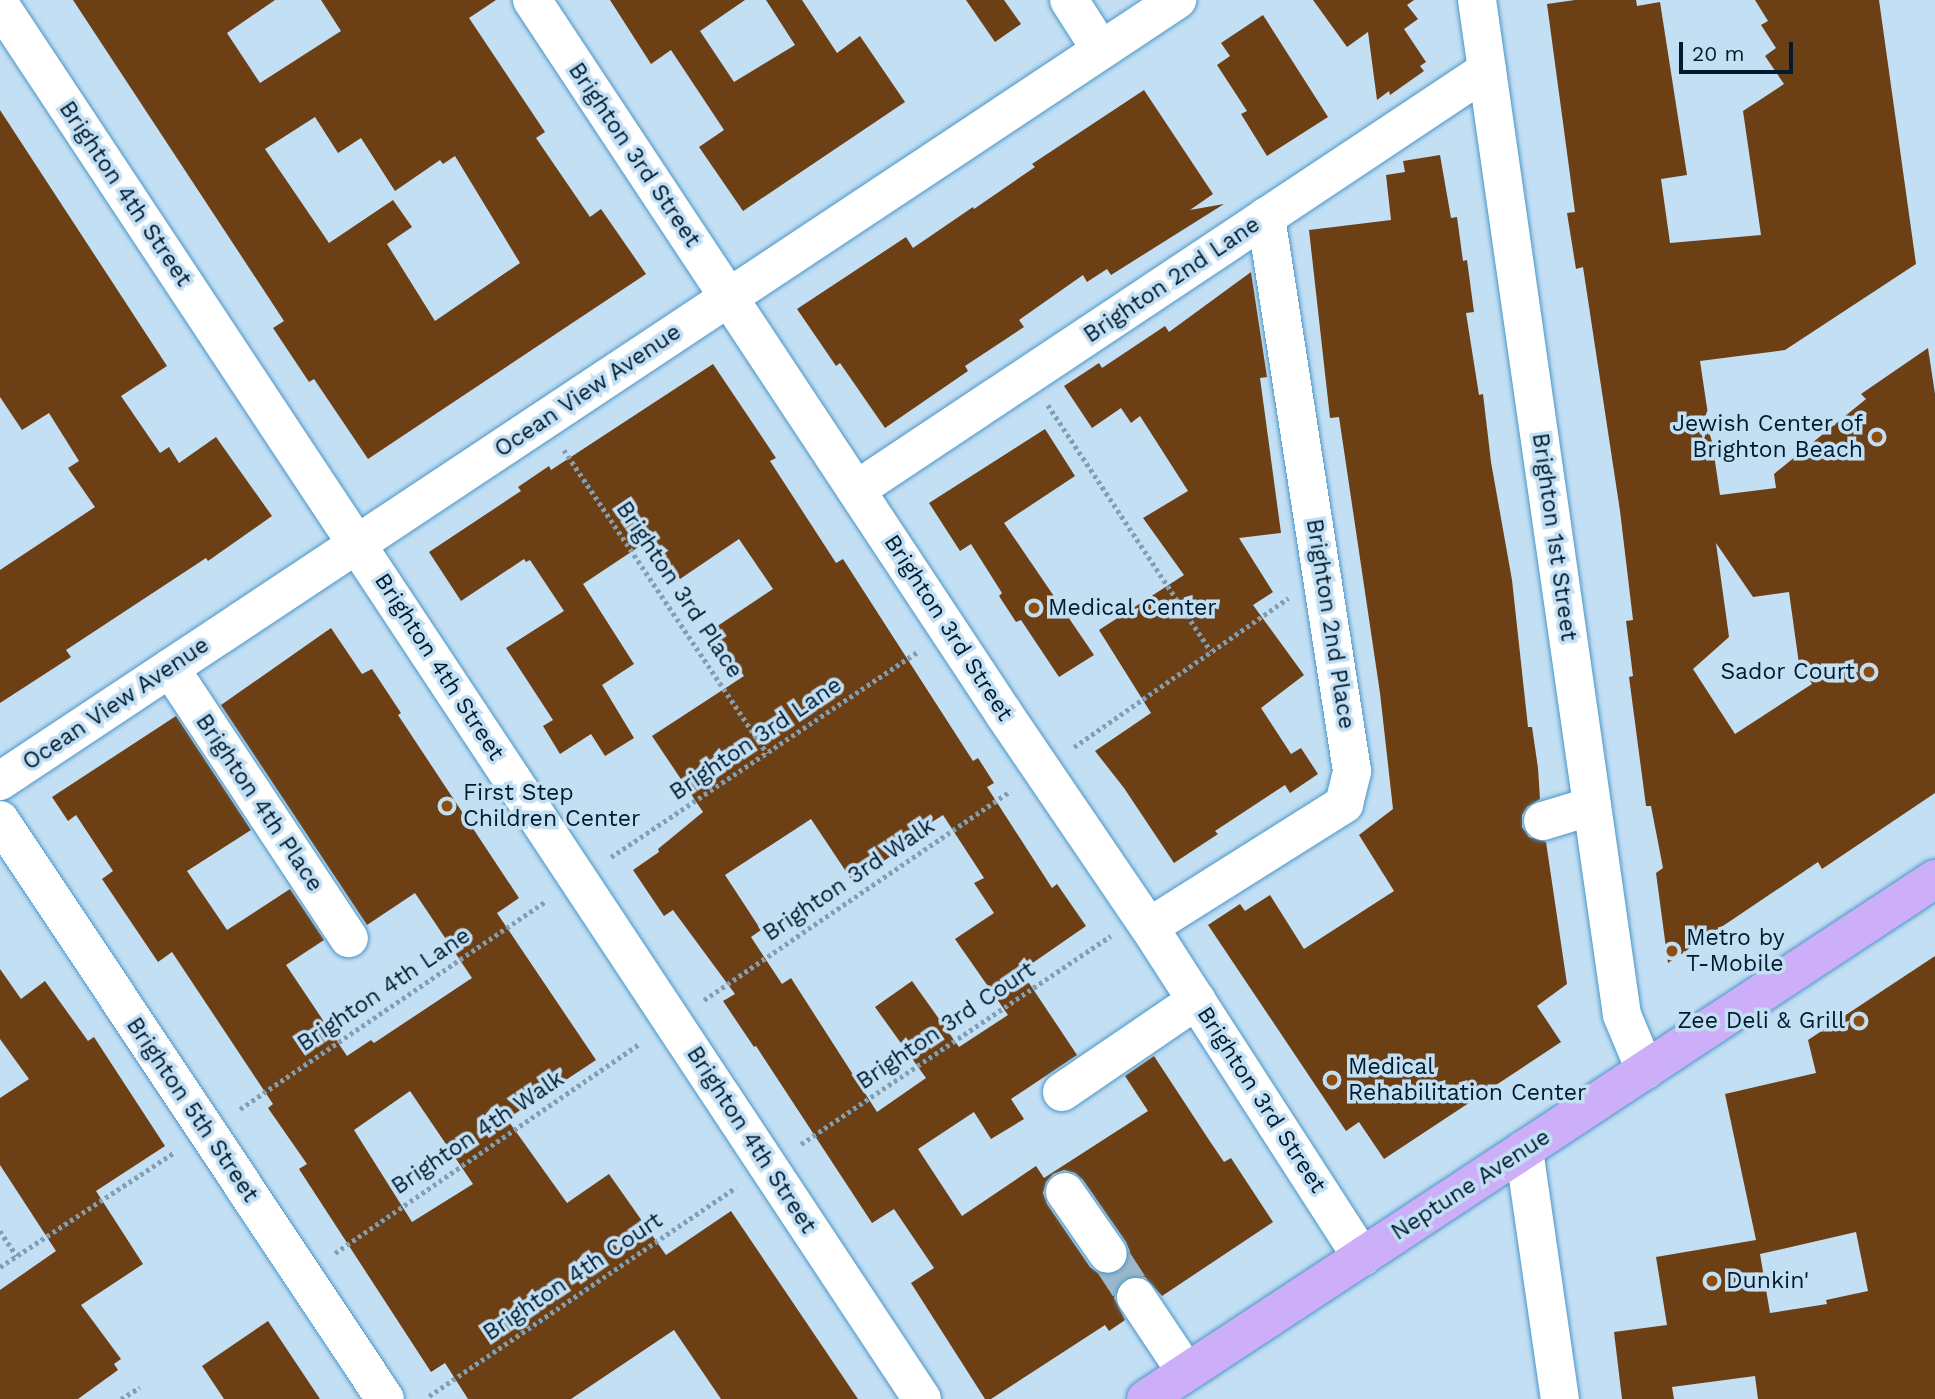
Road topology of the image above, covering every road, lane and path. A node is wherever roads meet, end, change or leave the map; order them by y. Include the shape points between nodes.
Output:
1 (531, 0) edge
2 (1069, 0) edge
3 (1177, 0) edge
4 (1477, 0) edge
5 (0, 5) edge
6 (1101, 50) junction
7 (1487, 69) junction
8 (1266, 217) junction
9 (729, 297) junction
10 (1044, 399) dead end
11 (562, 447) dead end
12 (856, 490) junction
13 (358, 544) junction
14 (1290, 596) dead end
15 (921, 649) dead end
16 (1211, 651) junction
17 (170, 668) junction
18 (1073, 747) dead end
19 (768, 753) junction
20 (0, 781) edge
21 (1013, 789) dead end
22 (1592, 806) junction
23 (0, 820) edge
24 (1543, 821) dead end
25 (611, 857) dead end
26 (1935, 878) edge
27 (547, 900) dead end
28 (1149, 927) junction
29 (1111, 936) dead end
30 (349, 937) dead end
31 (704, 1000) dead end
32 (1197, 1000) junction
33 (641, 1043) dead end
34 (1645, 1070) junction
35 (1062, 1092) dead end
36 (240, 1109) dead end
37 (801, 1144) dead end
38 (178, 1150) dead end
39 (1524, 1150) junction
40 (736, 1187) dead end
41 (1065, 1192) dead end
42 (0, 1231) edge
43 (335, 1253) dead end
44 (1108, 1254) tunnel mouth
45 (17, 1256) junction
46 (1362, 1257) junction
47 (0, 1267) edge
48 (1136, 1297) tunnel mouth
49 (1186, 1373) junction
50 (140, 1387) dead end
51 (429, 1396) dead end
52 (121, 1399) edge
53 (385, 1399) edge
54 (922, 1399) edge
55 (1146, 1399) edge
56 (1560, 1399) edge

1 - 9 street, Brighton 3rd Street
2 - 6 street
3 - 6 street, Ocean View Avenue
4 - 7 street, Brighton 1st Street
5 - 13 street, Brighton 4th Street
6 - 9 street, Ocean View Avenue
7 - 8 street, Brighton 2nd Lane
7 - 22 street, Brighton 1st Street
8 - 12 street, Brighton 2nd Lane
8 - 28 street, Brighton 2nd Place via 1352,771 1344,804
9 - 12 street, Brighton 3rd Street
9 - 13 street, Ocean View Avenue
10 - 16 path
11 - 19 path, Brighton 3rd Place
12 - 28 street, Brighton 3rd Street
13 - 17 street, Ocean View Avenue
13 - 54 street, Brighton 4th Street
14 - 16 path
15 - 19 path, Brighton 3rd Lane
16 - 18 path
17 - 20 street, Ocean View Avenue
17 - 30 street, Brighton 4th Place
19 - 25 path, Brighton 3rd Lane
21 - 31 path, Brighton 3rd Walk
22 - 24 street
22 - 34 street, Brighton 1st Street via 1622,1014
23 - 53 street, Brighton 5th Street
26 - 34 main road, Neptune Avenue
27 - 36 path, Brighton 4th Lane
28 - 32 street, Brighton 3rd Street
29 - 37 path, Brighton 3rd Court
32 - 35 street
32 - 46 street, Brighton 3rd Street
33 - 43 path, Brighton 4th Walk
34 - 39 main road, Neptune Avenue
38 - 45 path
39 - 46 main road, Neptune Avenue
39 - 56 street
40 - 51 path, Brighton 4th Court
41 - 44 street
42 - 45 path
45 - 47 path
46 - 49 main road, Neptune Avenue
48 - 49 street
49 - 55 main road, Neptune Avenue
50 - 52 path

